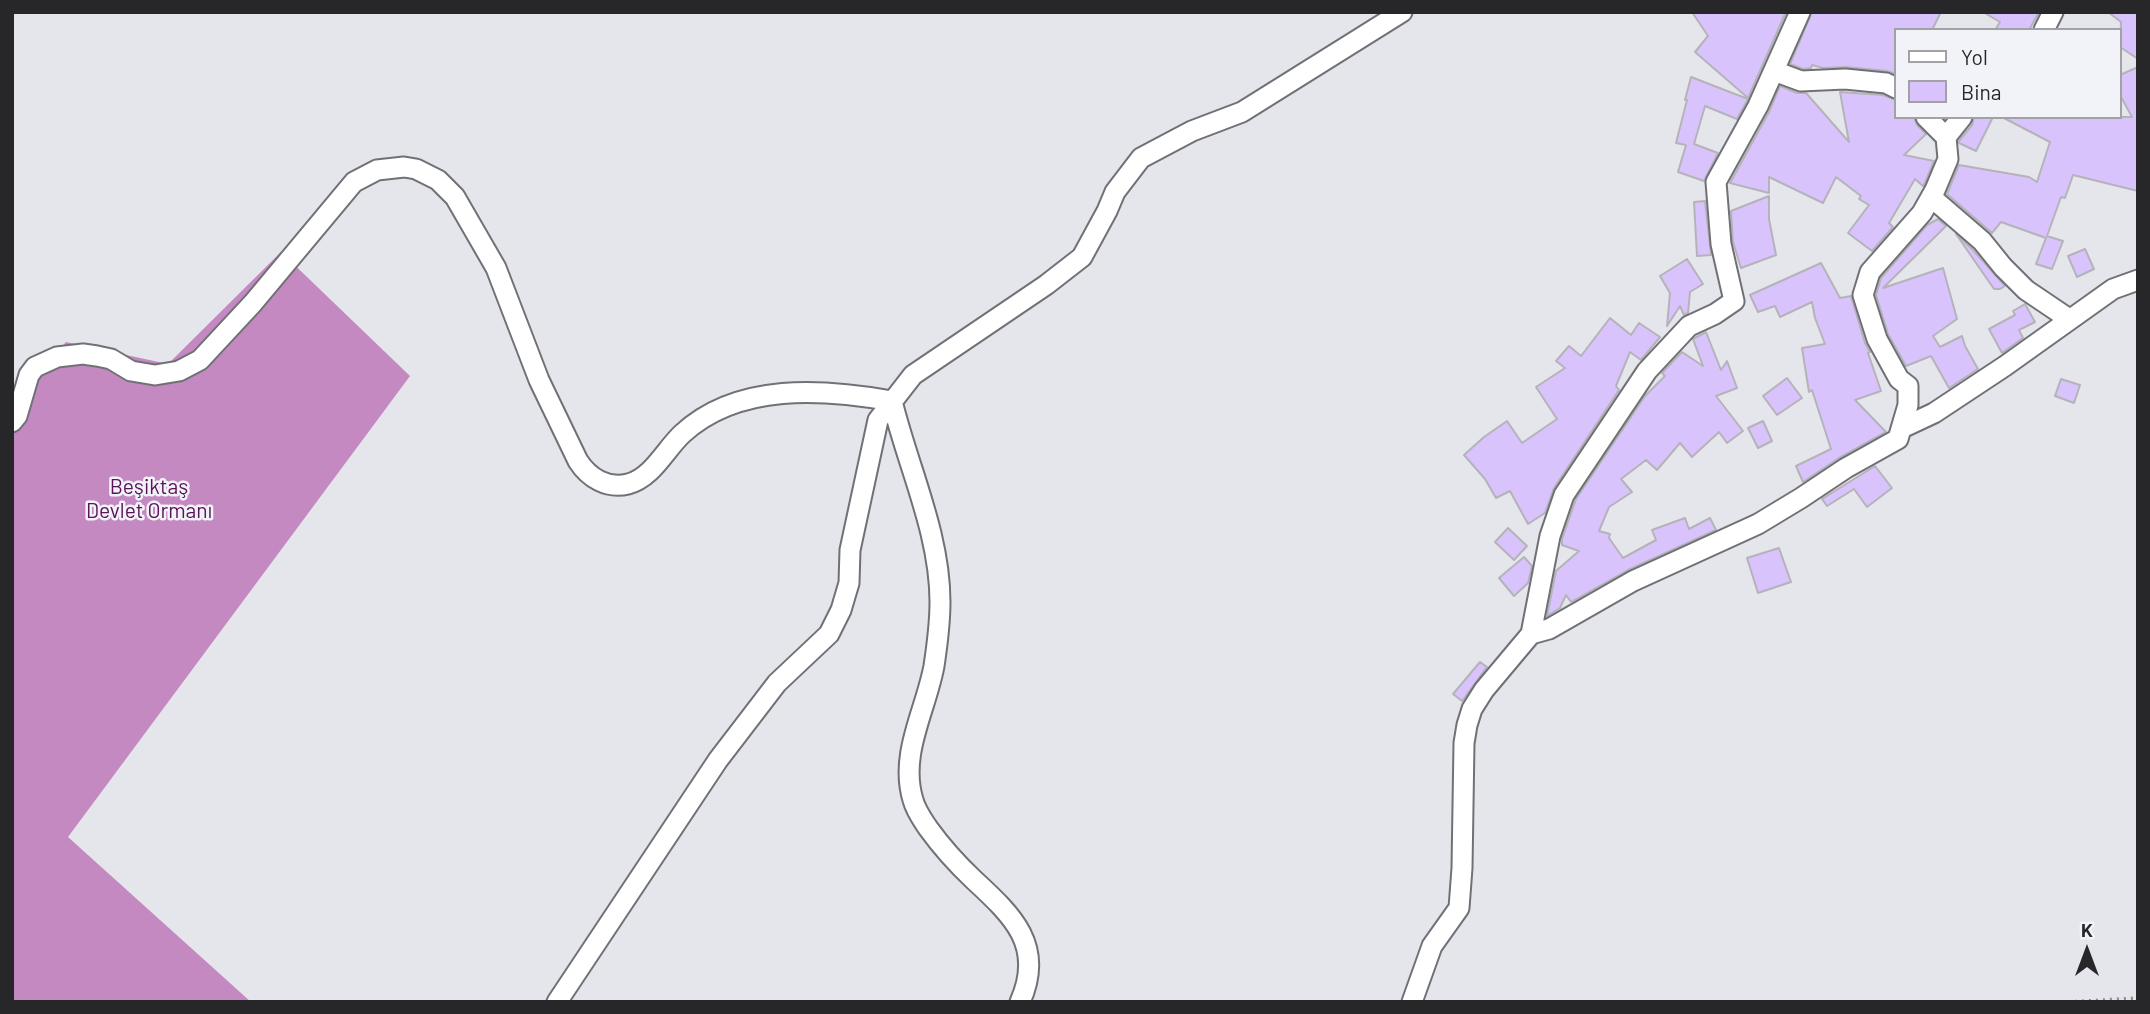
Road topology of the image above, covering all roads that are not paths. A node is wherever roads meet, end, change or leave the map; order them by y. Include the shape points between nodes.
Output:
1 (1402, 12) edge
2 (1800, 12) edge
3 (2053, 12) edge
4 (2045, 28) edge
5 (1774, 71) junction
6 (1895, 88) edge
7 (1928, 119) edge
8 (1960, 119) edge
9 (1945, 137) junction
10 (1931, 197) junction
11 (2138, 280) edge
12 (2069, 319) junction
13 (892, 401) junction
14 (12, 422) edge
15 (1902, 428) junction
16 (1531, 634) junction
17 (557, 1002) edge
18 (1020, 1002) edge
19 (1412, 1002) edge

1 - 13 street via 1241,112 1140,158 1115,192 1082,257 913,375
2 - 5 street
3 - 4 street
5 - 6 street via 1801,81 1845,79
5 - 16 street via 1716,182 1721,244 1734,301 1689,326 1647,370 1564,495 1550,536
7 - 9 street
8 - 9 street
9 - 10 street via 1948,159
10 - 12 street via 1982,241 2025,290
10 - 15 street via 1870,272 1863,295 1877,339 1899,379 1908,386
11 - 12 street via 2113,289
12 - 15 street via 1944,406
13 - 14 street via 847,393 751,398 693,425 637,481 617,485 598,480 578,461 539,380 496,268 455,197 428,174 391,167 354,182 200,360 179,372 155,375 131,371 97,356 57,357 29,375
13 - 17 street via 878,420 850,550 849,583 829,634 777,683 719,760
13 - 18 street via 938,562 940,604 934,664 910,757 912,799 939,842 1017,924 1029,961
15 - 16 street via 1898,439 1758,524
16 - 19 street via 1483,690 1467,724 1459,908 1432,946

